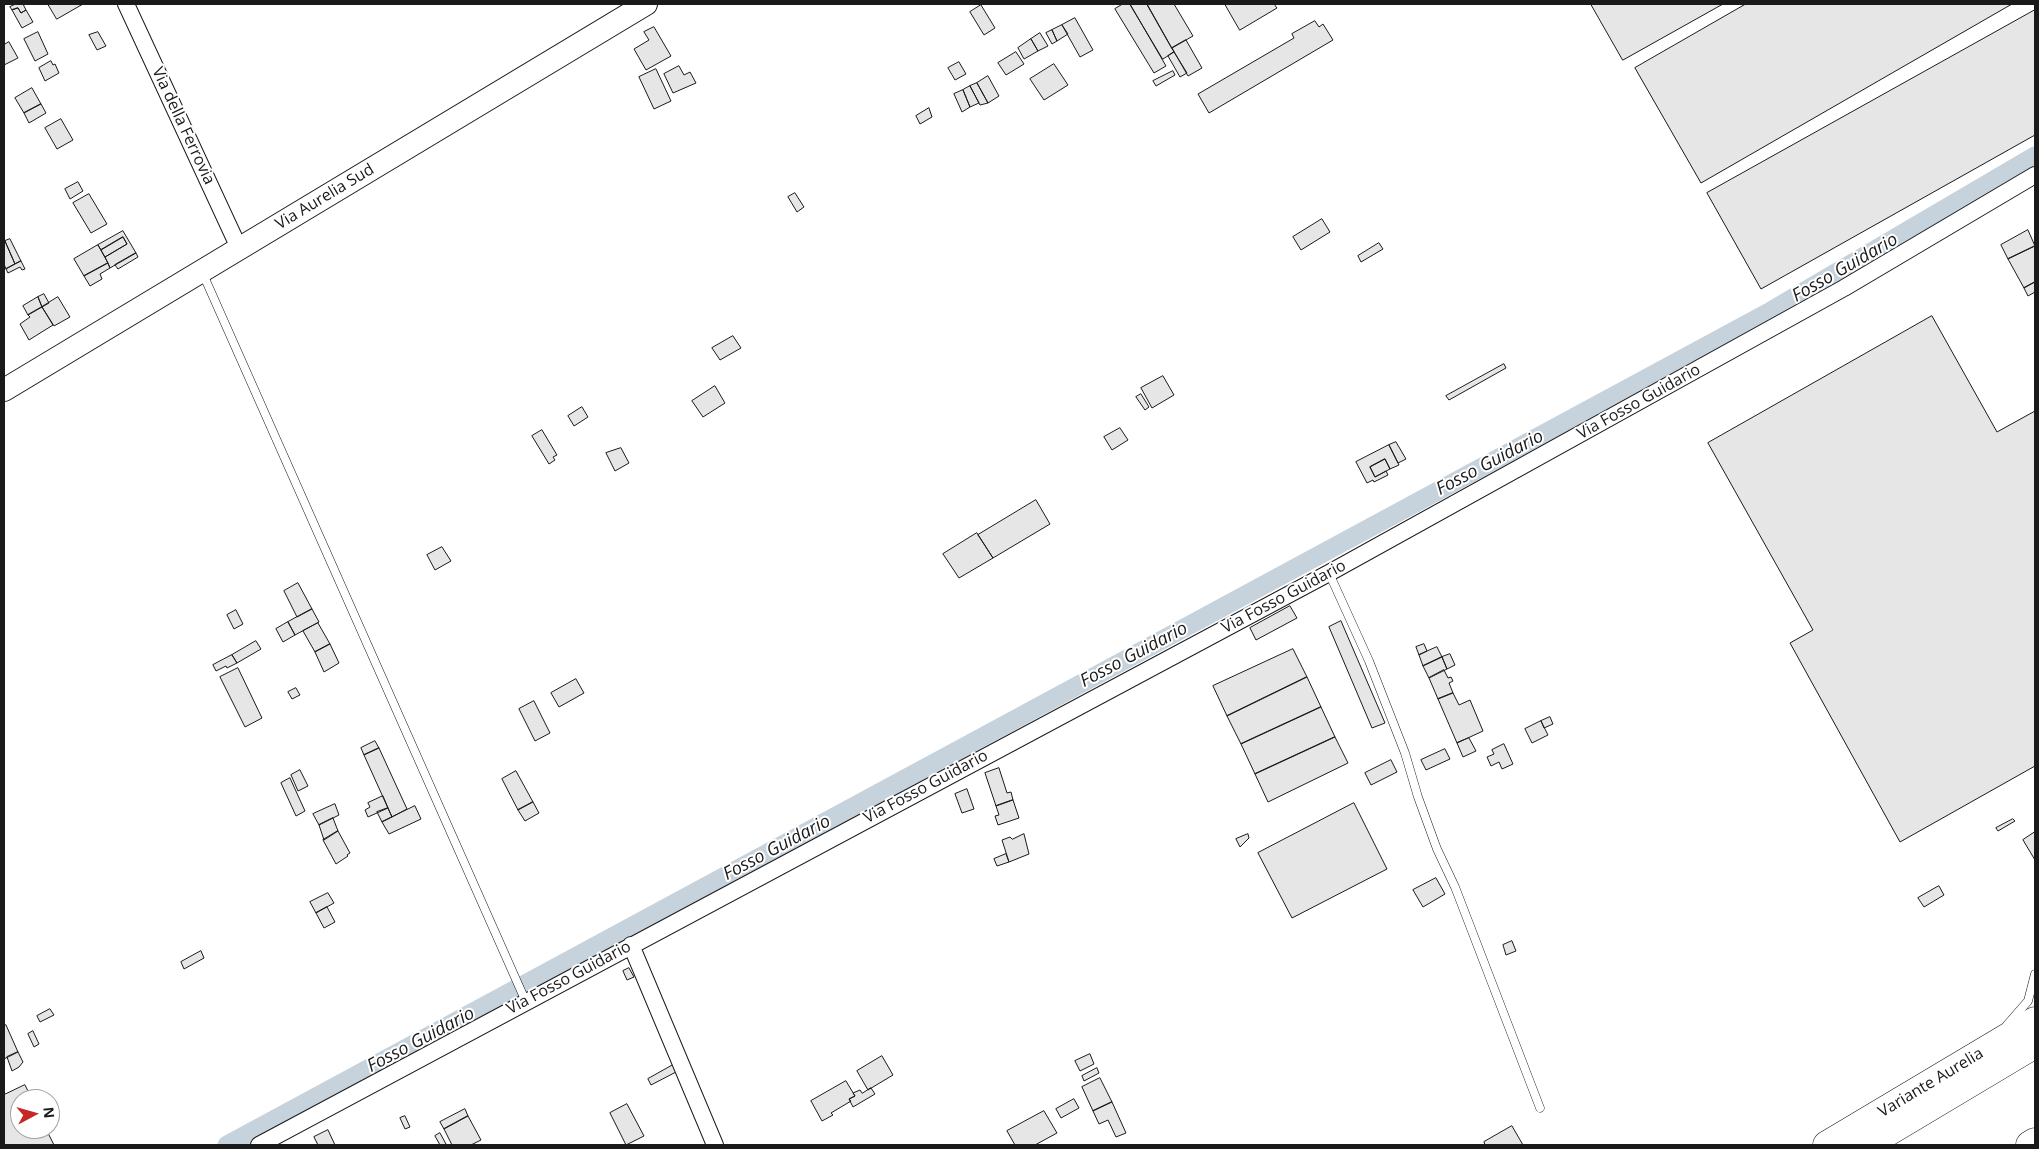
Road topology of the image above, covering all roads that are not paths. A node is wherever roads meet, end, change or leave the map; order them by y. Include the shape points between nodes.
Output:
1 (126, 4) edge
2 (646, 4) edge
3 (2035, 175) edge
4 (239, 248) junction
5 (202, 272) junction
6 (4, 390) edge
7 (1329, 573) junction
8 (631, 945) junction
9 (2035, 974) edge
10 (525, 999) junction
11 (2035, 1021) edge
12 (2035, 1044) edge
13 (1982, 1053) junction
14 (1540, 1108) dead end
15 (2035, 1142) edge
16 (259, 1145) edge
17 (715, 1145) edge
18 (1827, 1145) edge
19 (1866, 1145) edge
20 (2030, 1145) edge

1 - 4 street, Via della Ferrovia
2 - 4 main road, Via Aurelia Sud
3 - 7 street, Via Fosso Guidario via 1844,288
4 - 5 main road, Via Aurelia Sud
5 - 6 main road, Via Aurelia Sud
5 - 10 lane
7 - 8 street, Via Fosso Guidario
7 - 14 lane via 1406,753 1437,849 1458,894
8 - 10 street, Via Fosso Guidario
8 - 17 street
9 - 13 lane via 2028,1001
10 - 16 street, Via Fosso Guidario
11 - 13 highway, Variante Aurelia
12 - 19 highway, Variante Aurelia
13 - 18 highway, Variante Aurelia
15 - 20 highway

